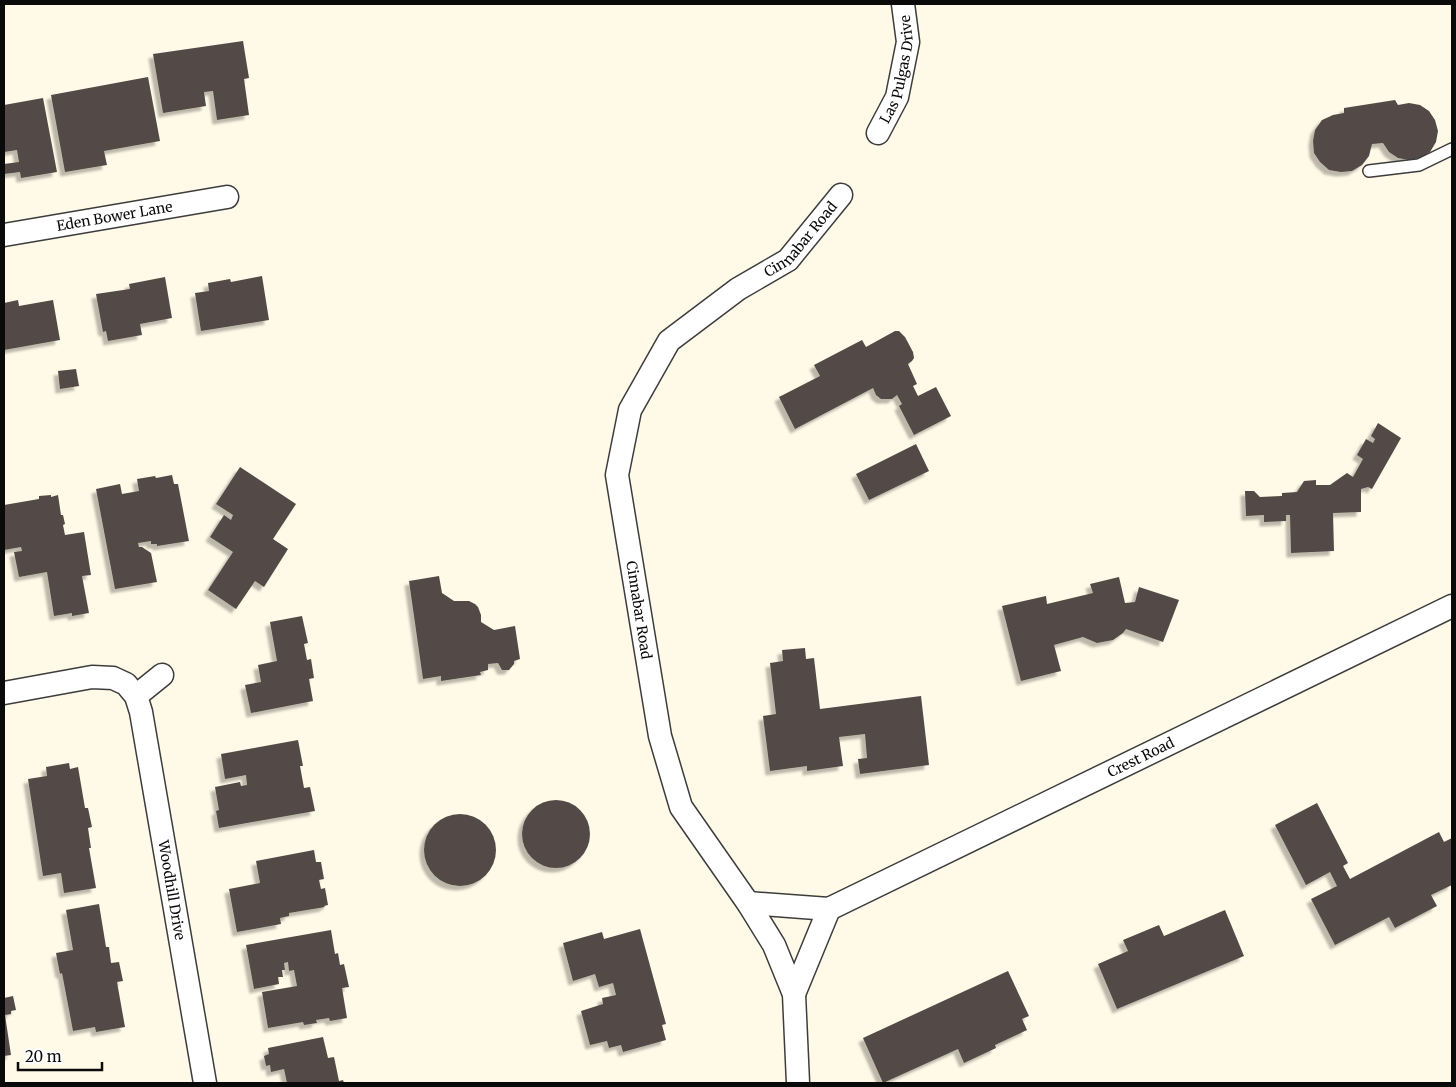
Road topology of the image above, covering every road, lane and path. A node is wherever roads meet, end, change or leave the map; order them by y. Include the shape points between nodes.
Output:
1 (903, 4) edge
2 (878, 134) dead end
3 (1452, 149) edge
4 (1369, 172) dead end
5 (841, 195) dead end
6 (227, 197) dead end
7 (4, 235) edge
8 (1452, 606) edge
9 (162, 675) dead end
10 (4, 693) edge
11 (136, 696) junction
12 (748, 903) junction
13 (829, 909) junction
14 (794, 994) junction
15 (204, 1083) edge
16 (798, 1083) edge

1 - 2 street, Las Pulgas Drive via 908,42 897,97
3 - 4 lane via 1419,165
5 - 12 street, Cinnabar Road via 788,260 738,289 668,341 630,410 617,475 660,736 681,807
6 - 7 street, Eden Bower Lane
8 - 13 street, Crest Road
9 - 11 street
10 - 11 street via 92,677 113,678 126,684
11 - 15 street, Woodhill Drive
12 - 13 street
12 - 14 street, Cinnabar Road via 774,945
13 - 14 street
14 - 16 street, Cinnabar Road

